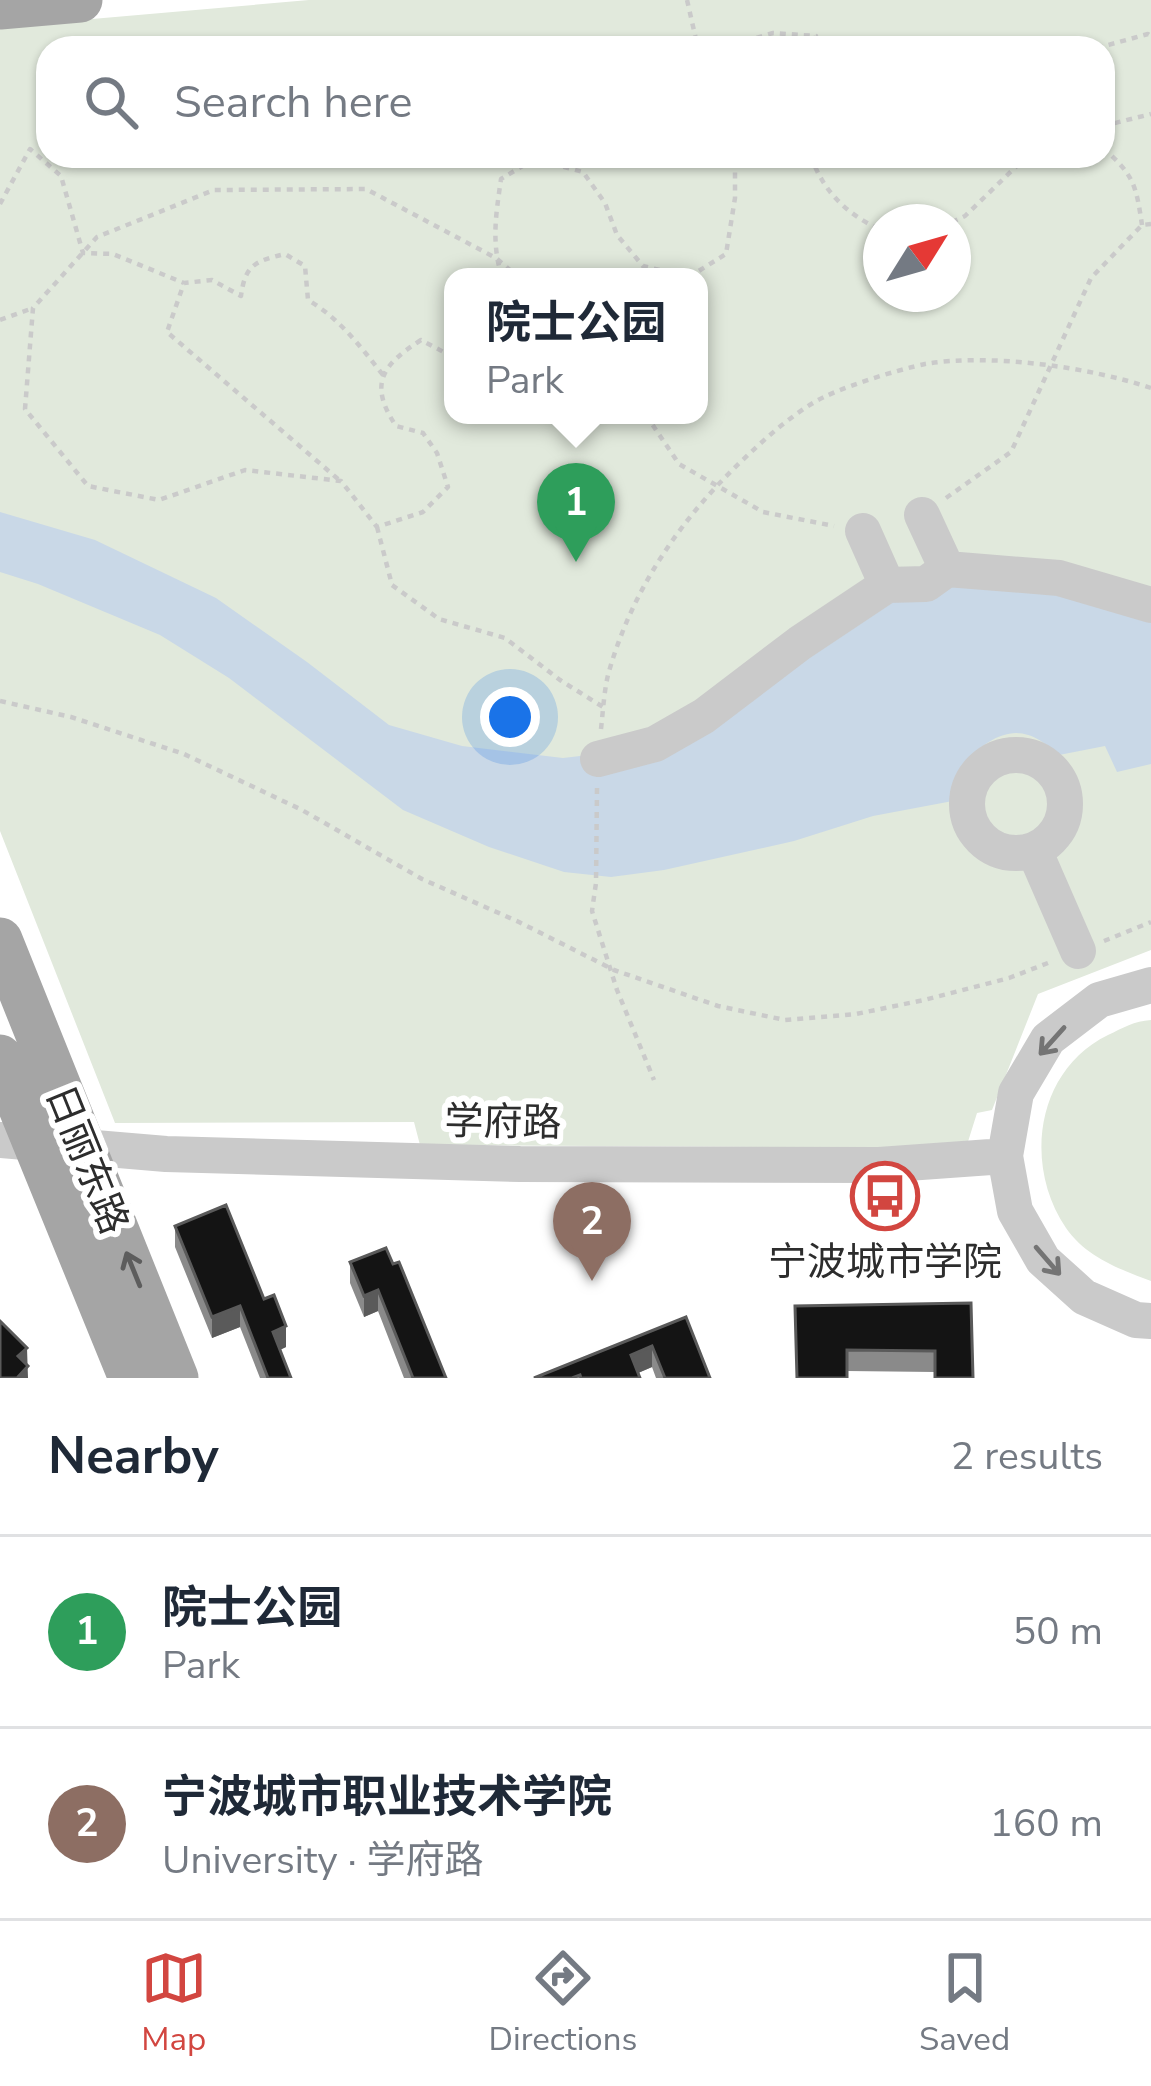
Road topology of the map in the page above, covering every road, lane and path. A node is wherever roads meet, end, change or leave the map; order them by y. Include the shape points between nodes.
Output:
1 (80, 0) edge
2 (688, 0) edge
3 (0, 7) edge
4 (696, 36) edge
5 (762, 36) edge
6 (816, 36) edge
7 (1151, 36) edge
8 (1115, 43) edge
9 (1151, 114) edge
10 (1115, 123) edge
11 (36, 154) edge
12 (1115, 159) edge
13 (52, 168) edge
14 (518, 168) edge
15 (569, 168) edge
16 (735, 168) edge
17 (815, 168) edge
18 (1015, 168) edge
19 (0, 204) edge
20 (971, 210) edge
21 (863, 222) edge
22 (1151, 224) edge
23 (1142, 225) junction
24 (83, 253) junction
25 (496, 257) junction
26 (499, 268) edge
27 (508, 268) edge
28 (651, 268) edge
29 (703, 268) edge
30 (184, 283) junction
31 (33, 308) junction
32 (0, 320) edge
33 (444, 352) edge
34 (1050, 367) junction
35 (383, 375) junction
36 (1151, 388) edge
37 (652, 424) edge
38 (340, 481) junction
39 (716, 485) junction
40 (922, 515) joint
41 (377, 527) junction
42 (862, 531) joint
43 (946, 568) junction
44 (887, 585) junction
45 (1151, 605) edge
46 (0, 701) edge
47 (604, 707) junction
48 (598, 766) junction
49 (1034, 850) dead end
50 (1151, 922) edge
51 (0, 940) edge
52 (1078, 951) junction
53 (610, 968) junction
54 (1151, 986) edge
55 (0, 1057) edge
56 (654, 1080) dead end
57 (18, 1141) edge
58 (83, 1147) junction
59 (1005, 1156) junction
60 (1151, 1321) edge
61 (131, 1378) edge
62 (176, 1378) edge

1 - 3 main road
2 - 4 path
5 - 6 path
7 - 8 path
9 - 10 path
11 - 19 path via 30,149
12 - 23 path via 1137,187
13 - 24 path
14 - 25 path via 501,178
15 - 28 path via 583,172 617,235
16 - 29 path via 726,254
17 - 21 path
18 - 20 path
22 - 23 path
23 - 34 path via 1091,278
24 - 25 path via 97,237 214,190 366,189
24 - 30 path via 112,254
24 - 31 path
25 - 26 path
25 - 27 path
30 - 35 path via 212,280 241,296 249,268 285,254 305,266 308,300 348,331
30 - 38 path via 167,332
31 - 32 path
31 - 38 path via 25,409 88,486 159,500 244,470
33 - 35 path via 422,340
34 - 36 path
34 - 39 path via 926,364 859,384 815,401
34 - 40 path via 1011,452
35 - 41 path via 382,405 396,426 423,433 448,487 423,512
37 - 39 path via 679,464
38 - 41 path
39 - 42 path via 763,512
39 - 47 path via 666,546 631,612
40 - 43 street
41 - 47 path via 392,585 439,619 505,638
42 - 44 street
43 - 44 street via 926,584
43 - 45 street via 1059,578
44 - 48 street via 704,716
46 - 53 path via 184,754
47 - 48 path
48 - 53 path via 592,911
49 - 52 street
50 - 52 path
51 - 58 main road, 日丽东路
52 - 53 path via 924,1000 784,1020
53 - 56 path
54 -> 59 street via 1099,1000 1048,1039 1016,1093
55 - 57 main road, 日丽东路
57 - 58 street, 学府路
57 - 61 main road, 日丽东路
58 - 59 street, 学府路 via 544,1164 879,1165
62 -> 58 main road, 日丽东路
59 -> 60 street via 1015,1210 1043,1260 1084,1297

